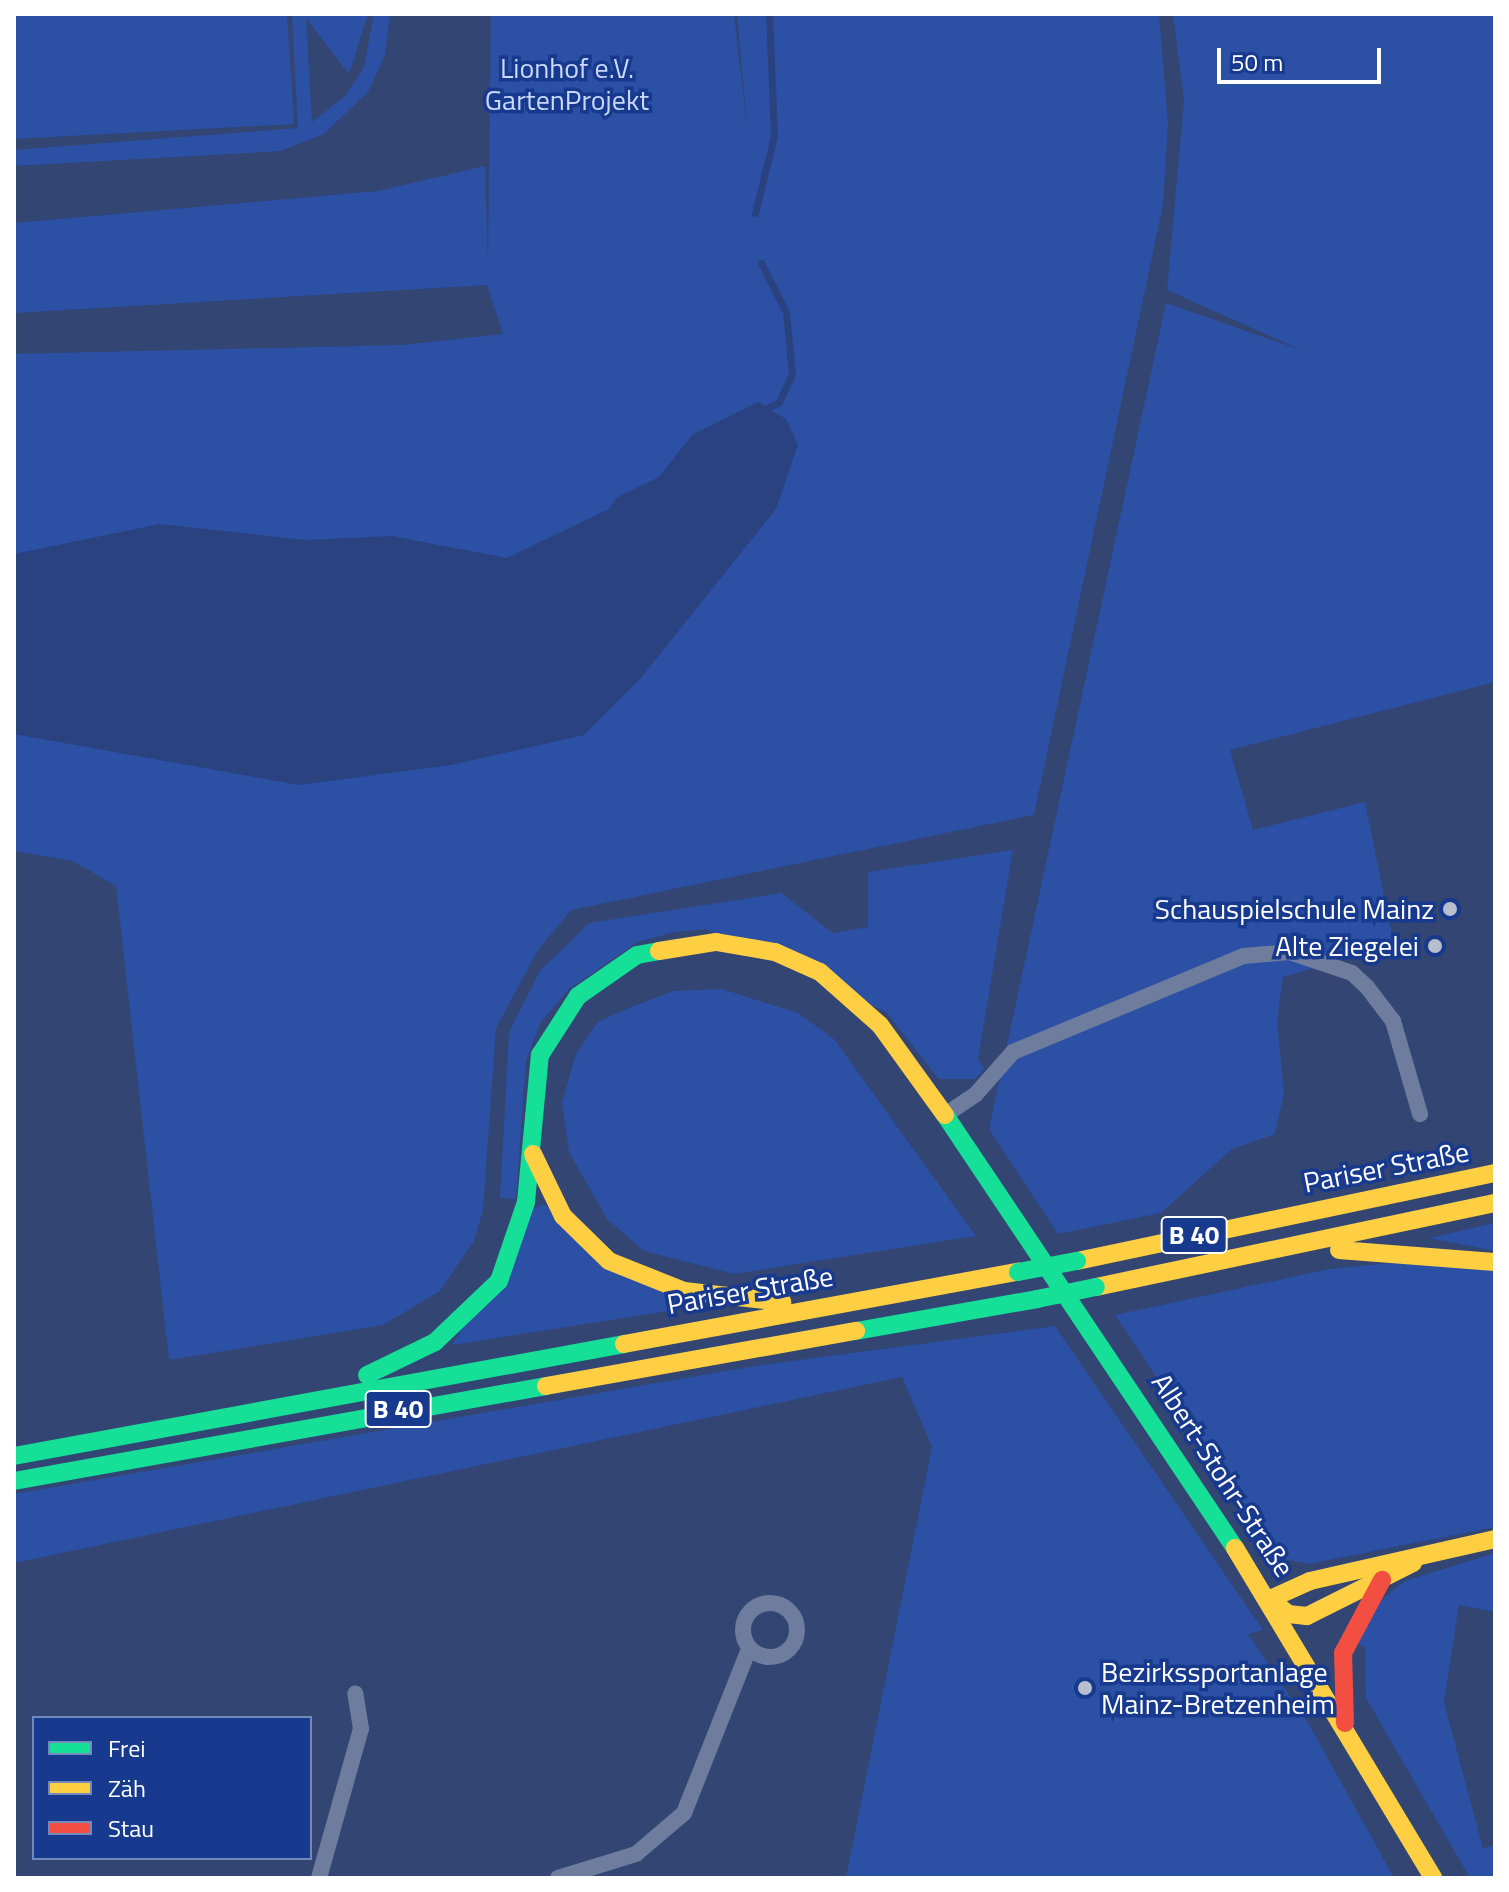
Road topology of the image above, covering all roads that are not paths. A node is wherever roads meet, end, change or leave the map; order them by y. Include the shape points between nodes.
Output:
1 (1420, 1114) dead end
2 (945, 1115) junction
3 (531, 1147) junction
4 (1495, 1173) edge
5 (1495, 1203) edge
6 (1287, 1249) junction
7 (1495, 1262) edge
8 (824, 1305) junction
9 (300, 1400) junction
10 (14, 1456) edge
11 (14, 1481) edge
12 (1495, 1539) edge
13 (1413, 1563) junction
14 (1382, 1579) junction
15 (1270, 1599) junction
16 (749, 1649) dead end
17 (355, 1693) dead end
18 (1345, 1723) junction
19 (1433, 1877) edge
20 (319, 1878) edge
21 (558, 1878) edge

1 - 2 street via 1393,1021 1367,987 1352,973 1289,952 1244,956 1013,1052 976,1094
2 - 3 main road, B 40 via 880,1025 820,972 754,946 691,942 620,963 565,1012 533,1079
2 - 15 main road, Albert-Stohr-Straße
3 - 8 main road, B 40 via 563,1216 592,1249 629,1273 684,1291
3 - 9 main road, B 40 via 510,1261 482,1303 412,1356
4 - 8 main road, Pariser Straße / B 40, bridge via 1077,1261
5 - 6 main road, Pariser Straße / B 40
6 - 7 main road, B 40 via 1424,1252
6 - 11 main road, Pariser Straße / B 40, bridge via 1037,1299
8 - 9 main road, Pariser Straße / B 40
9 - 10 main road, Pariser Straße / B 40
12 - 13 main road
13 - 14 main road
13 - 15 main road via 1310,1581
14 - 15 main road via 1307,1616 1288,1614
14 - 18 main road via 1343,1653
15 - 18 main road, Albert-Stohr-Straße
16 - 21 street via 684,1813 636,1854
17 - 20 street via 361,1729
18 - 19 main road, Albert-Stohr-Straße

